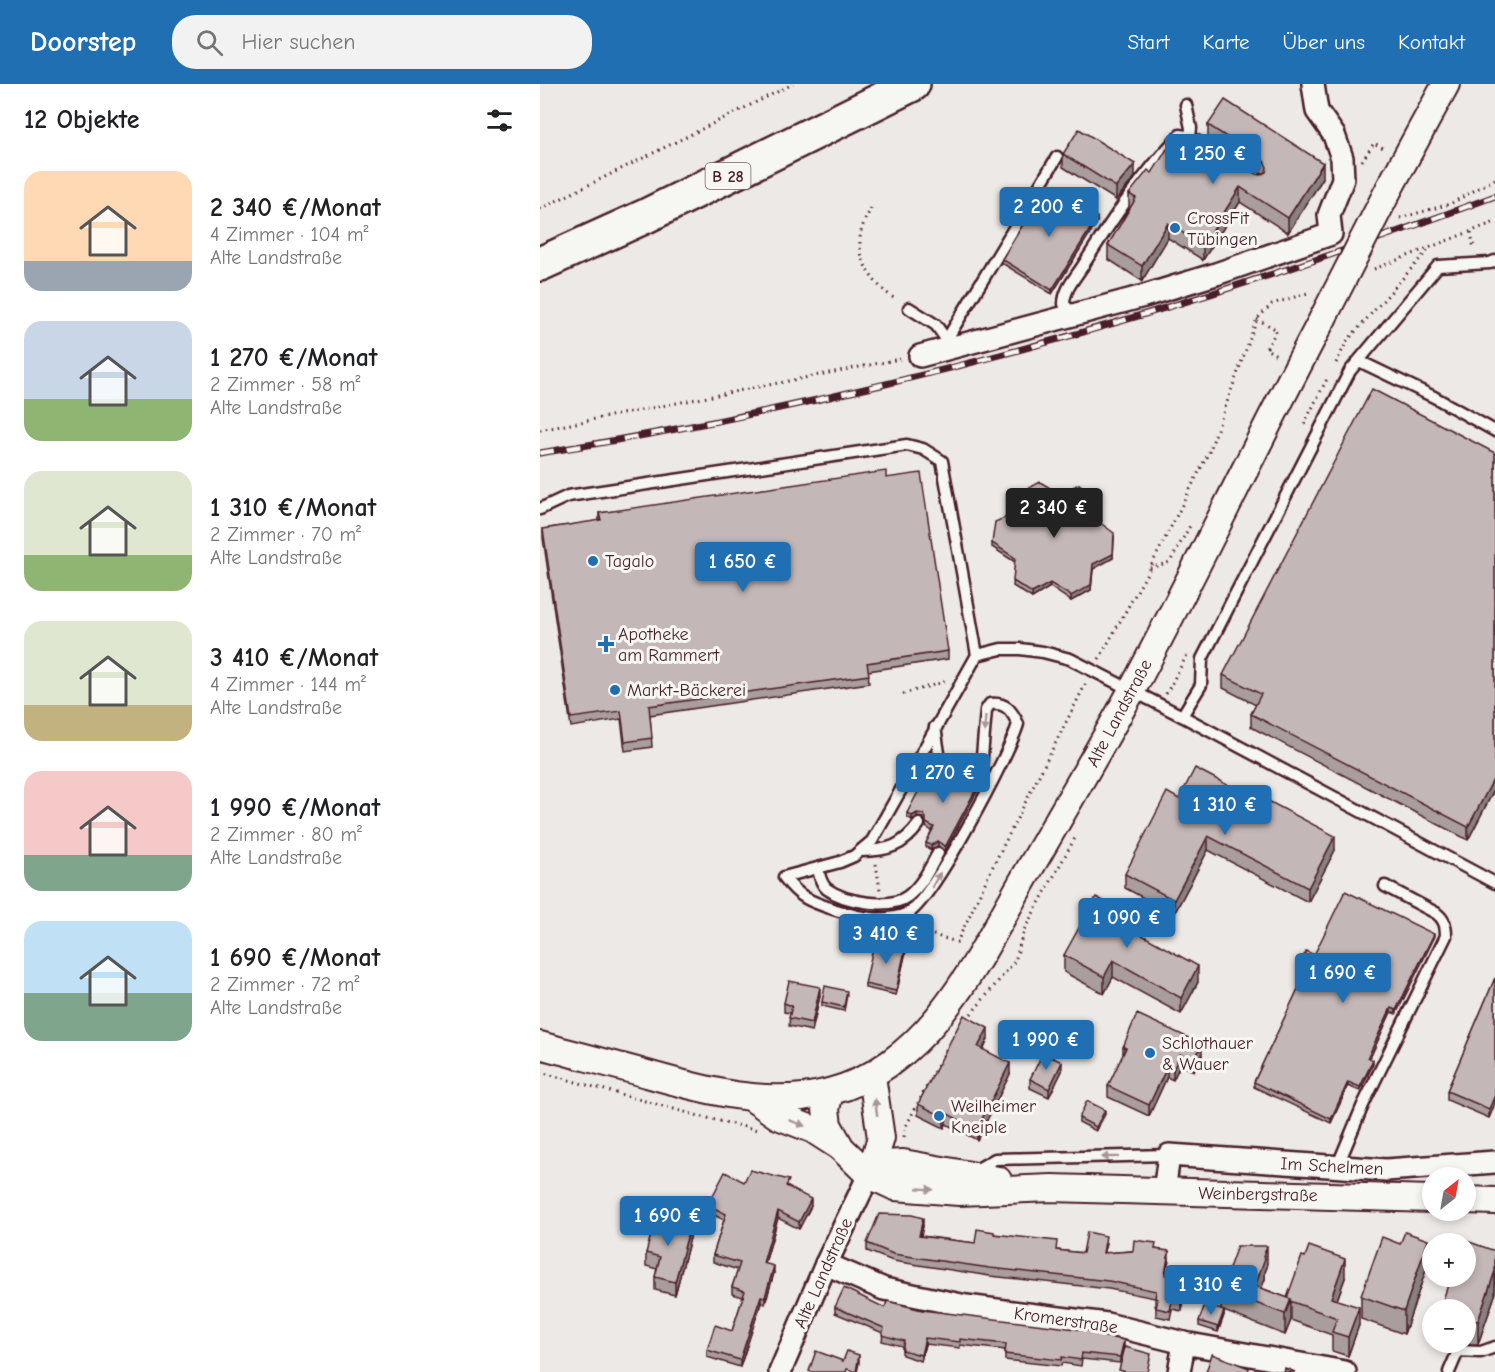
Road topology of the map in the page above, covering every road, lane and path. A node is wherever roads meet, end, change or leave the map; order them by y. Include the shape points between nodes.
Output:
1 (793, 84) edge
2 (913, 84) edge
3 (1312, 84) edge
4 (1446, 84) edge
5 (1186, 105) dead end
6 (1190, 137) junction
7 (1389, 152) dead end
8 (1217, 154) edge
9 (1057, 157) dead end
10 (1342, 159) junction
11 (1495, 179) edge
12 (871, 208) dead end
13 (540, 209) edge
14 (1406, 216) dead end
15 (1495, 222) edge
16 (1471, 232) junction
17 (1473, 238) dead end
18 (1495, 261) edge
19 (540, 264) edge
20 (1366, 272) dead end
21 (1304, 294) dead end
22 (909, 308) joint
23 (1080, 314) junction
24 (1257, 319) junction
25 (1363, 324) dead end
26 (1368, 328) dead end
27 (952, 348) junction
28 (920, 356) joint
29 (1282, 358) dead end
30 (1359, 361) junction
31 (540, 430) edge
32 (1495, 431) edge
33 (540, 508) edge
34 (977, 655) junction
35 (1092, 670) junction
36 (964, 675) junction
37 (903, 694) dead end
38 (1141, 695) junction
39 (1182, 716) junction
40 (935, 727) junction
41 (975, 778) edge
42 (943, 779) edge
43 (919, 824) dead end
44 (861, 851) junction
45 (938, 853) dead end
46 (818, 868) junction
47 (1495, 883) edge
48 (1385, 886) dead end
49 (1041, 898) dead end
50 (966, 923) dead end
51 (968, 1017) edge
52 (952, 1039) edge
53 (540, 1045) edge
54 (540, 1072) edge
55 (872, 1076) junction
56 (830, 1092) junction
57 (752, 1098) junction
58 (767, 1132) dead end
59 (881, 1138) junction
60 (841, 1148) junction
61 (1169, 1155) junction
62 (1495, 1162) edge
63 (903, 1163) junction
64 (1337, 1167) junction
65 (869, 1175) junction
66 (967, 1175) junction
67 (1052, 1188) junction
68 (1164, 1192) junction
69 (1422, 1199) edge
70 (1476, 1200) edge
71 (1495, 1201) edge
72 (826, 1264) junction
73 (1184, 1343) junction
74 (1495, 1347) edge
75 (780, 1372) edge
76 (1179, 1372) edge
77 (1345, 1372) edge
78 (1449, 1372) edge

1 - 13 path
2 - 19 main road, B 28
3 - 10 street via 1317,111 1334,135
4 - 38 street, Alte Landstraße, bridge via 1271,416
5 - 6 lane
6 - 8 lane
6 - 23 lane via 1180,135 1138,184 1066,291 1066,308
7 - 10 path via 1374,143 1363,161
9 - 27 lane via 950,334
10 - 23 street via 1343,179 1329,215 1331,234 1216,274
11 - 14 path via 1450,204
12 - 22 path via 859,245 869,274 885,293
15 - 16 path
16 - 17 path
16 - 20 path
18 - 30 lane via 1438,266
21 - 24 path via 1272,304
22 - 27 lane via 936,325
23 - 27 street
24 - 29 path via 1277,330 1266,349
24 - 35 path via 1209,452
25 - 26 path
27 - 28 street
28 - 31 path
30 - 32 lane
30 - 39 lane via 1350,371 1202,659 1201,685
33 - 34 lane via 568,496 907,445 923,449 942,461
34 - 35 lane via 1001,649 1043,652
34 - 36 lane
35 - 38 lane
35 - 50 path
36 - 37 path
36 - 40 lane
38 - 39 lane, Alte Landstraße
38 - 55 street, Alte Landstraße via 1080,785 965,980 911,1047
39 - 47 lane, Alte Landstraße
40 - 42 lane
40 - 44 lane via 872,840
46 -> 41 lane via 784,877 794,891 815,903 861,917 886,919 909,912 930,891 1014,739 1018,724 1010,708 1002,704 990,704 986,710 981,768
43 - 44 lane via 909,838 892,847
44 - 46 lane
45 - 46 lane via 906,898 882,904 839,895 826,888
48 - 64 lane via 1442,918 1446,936
49 - 51 path via 1024,930 1015,961
52 - 63 path via 906,1126
53 - 57 street, Alte Landstraße via 696,1088
54 - 58 path
55 - 56 street, Alte Landstraße
59 -> 55 street, Alte Landstraße
56 - 57 street, Alte Landstraße via 784,1099
56 - 60 street via 825,1108 828,1125
57 -> 60 street
59 - 63 street
59 - 65 street, Alte Landstraße
60 - 65 street
61 - 64 street, Im Schelmen
61 -> 66 lane, Im Schelmen via 994,1159
61 - 68 street
62 - 64 street, Im Schelmen via 1386,1170
63 - 65 street via 883,1164
63 - 66 street
65 -> 67 street via 895,1187 959,1192
65 - 72 street, Alte Landstraße
66 - 67 street
67 - 68 street, Weinbergstraße
68 - 69 street, Weinbergstraße
70 - 71 street
72 - 73 street, Kromerstraße via 884,1289 966,1306 1107,1324
72 - 75 street, Alte Landstraße
73 - 76 street
73 - 77 street, Kromerstraße
74 - 78 lane via 1481,1352 1458,1351

